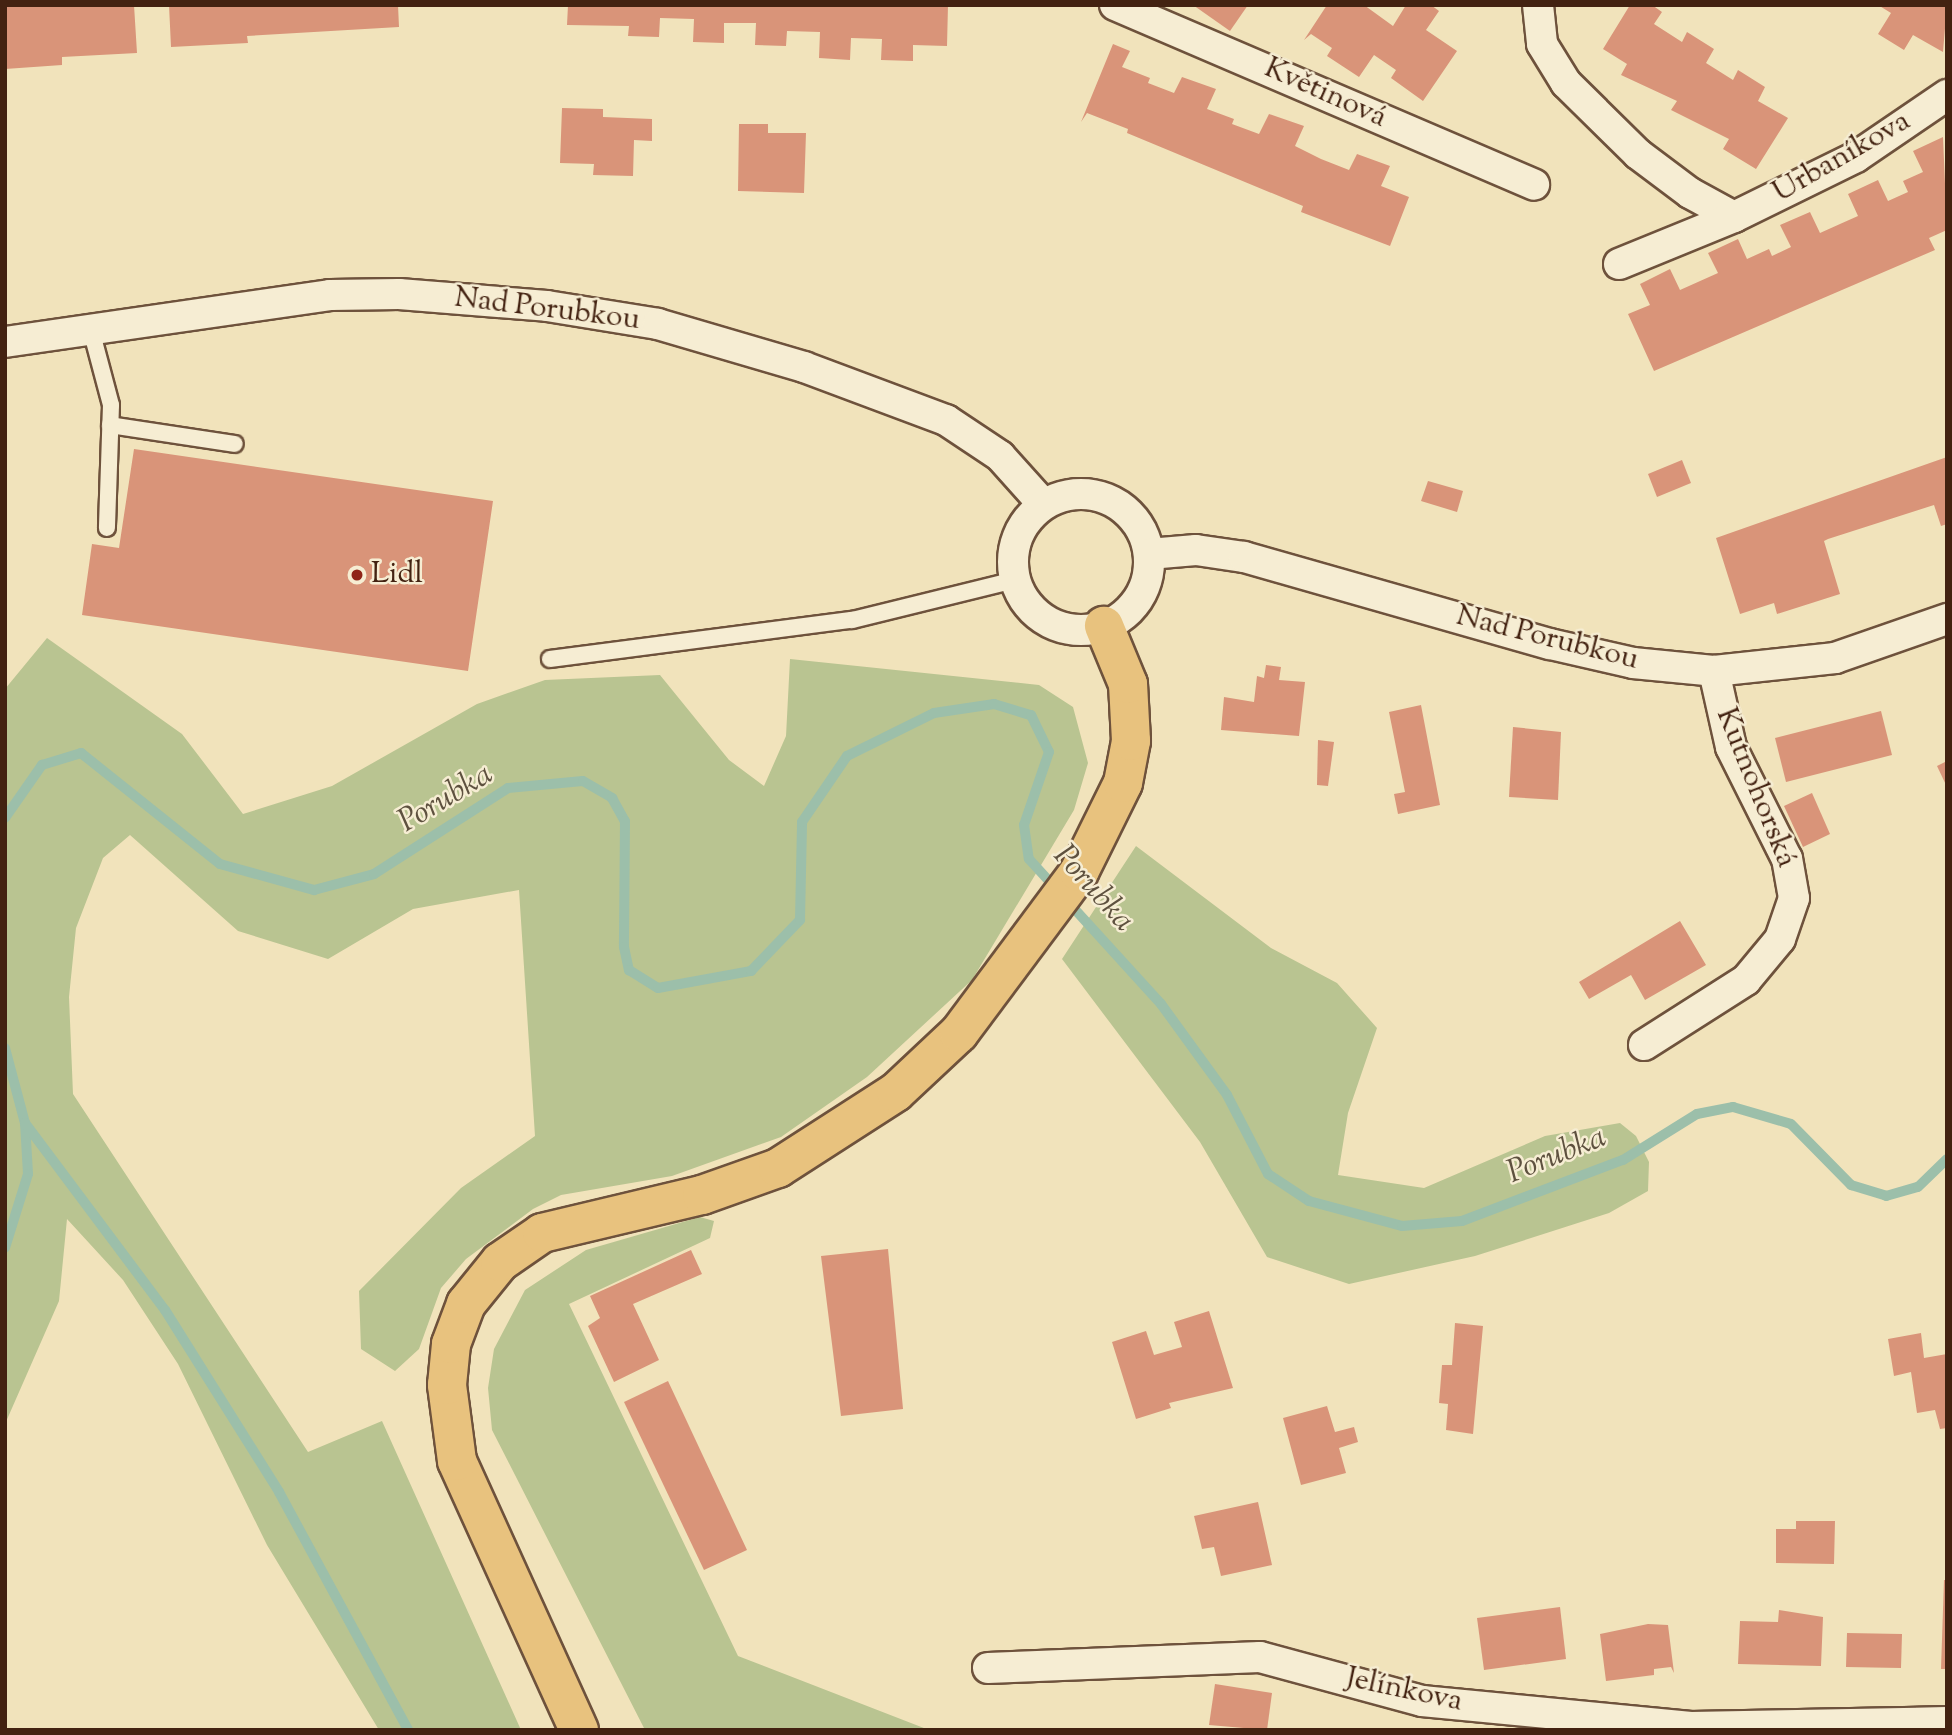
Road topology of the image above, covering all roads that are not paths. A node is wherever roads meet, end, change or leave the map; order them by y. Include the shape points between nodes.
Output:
1 (1538, 5) edge
2 (1127, 7) edge
3 (1947, 95) edge
4 (1534, 185) dead end
5 (1734, 217) junction
6 (1619, 264) dead end
7 (90, 326) junction
8 (5, 342) edge
9 (110, 425) junction
10 (234, 444) dead end
11 (1043, 504) junction
12 (107, 528) dead end
13 (1149, 554) junction
14 (1015, 580) junction
15 (1947, 619) edge
16 (1104, 626) junction
17 (550, 659) dead end
18 (1714, 671) junction
19 (1644, 1045) dead end
20 (988, 1668) dead end
21 (561, 1690) junction
22 (1947, 1722) edge
23 (579, 1730) edge
24 (602, 1730) edge

1 - 5 street via 1542,44 1566,83 1638,154 1690,193
2 - 4 street, Květinová
3 - 5 street, Urbaníkova via 1856,157
5 - 6 street, Urbaníkova
7 - 8 street, Nad Porubkou
7 - 9 lane via 111,405
7 - 11 street, Nad Porubkou via 330,295 399,294 547,306 657,324 804,367 947,420 1000,456
9 - 10 lane
9 - 12 lane
11 - 13 street via 1081,493 1110,500 1133,517
11 - 14 street via 1017,538
13 - 16 street via 1149,572 1134,605
13 - 18 street, Nad Porubkou via 1196,550 1244,557 1549,644 1633,663
14 - 16 street via 1022,597 1049,623 1067,629
14 - 17 lane via 852,620
15 - 18 street, Nad Porubkou via 1835,658
16 - 21 highway via 1128,684 1131,715 1123,783 1103,832 1029,946 926,1066 821,1144 741,1183 542,1233 500,1262 466,1304 452,1343 447,1385 457,1461
18 - 19 street, Kutnohorská via 1731,747 1787,859 1794,898 1780,939 1746,980
20 - 22 street, Jelínkova via 1260,1657 1422,1701 1677,1726
21 - 23 highway
21 - 24 highway

